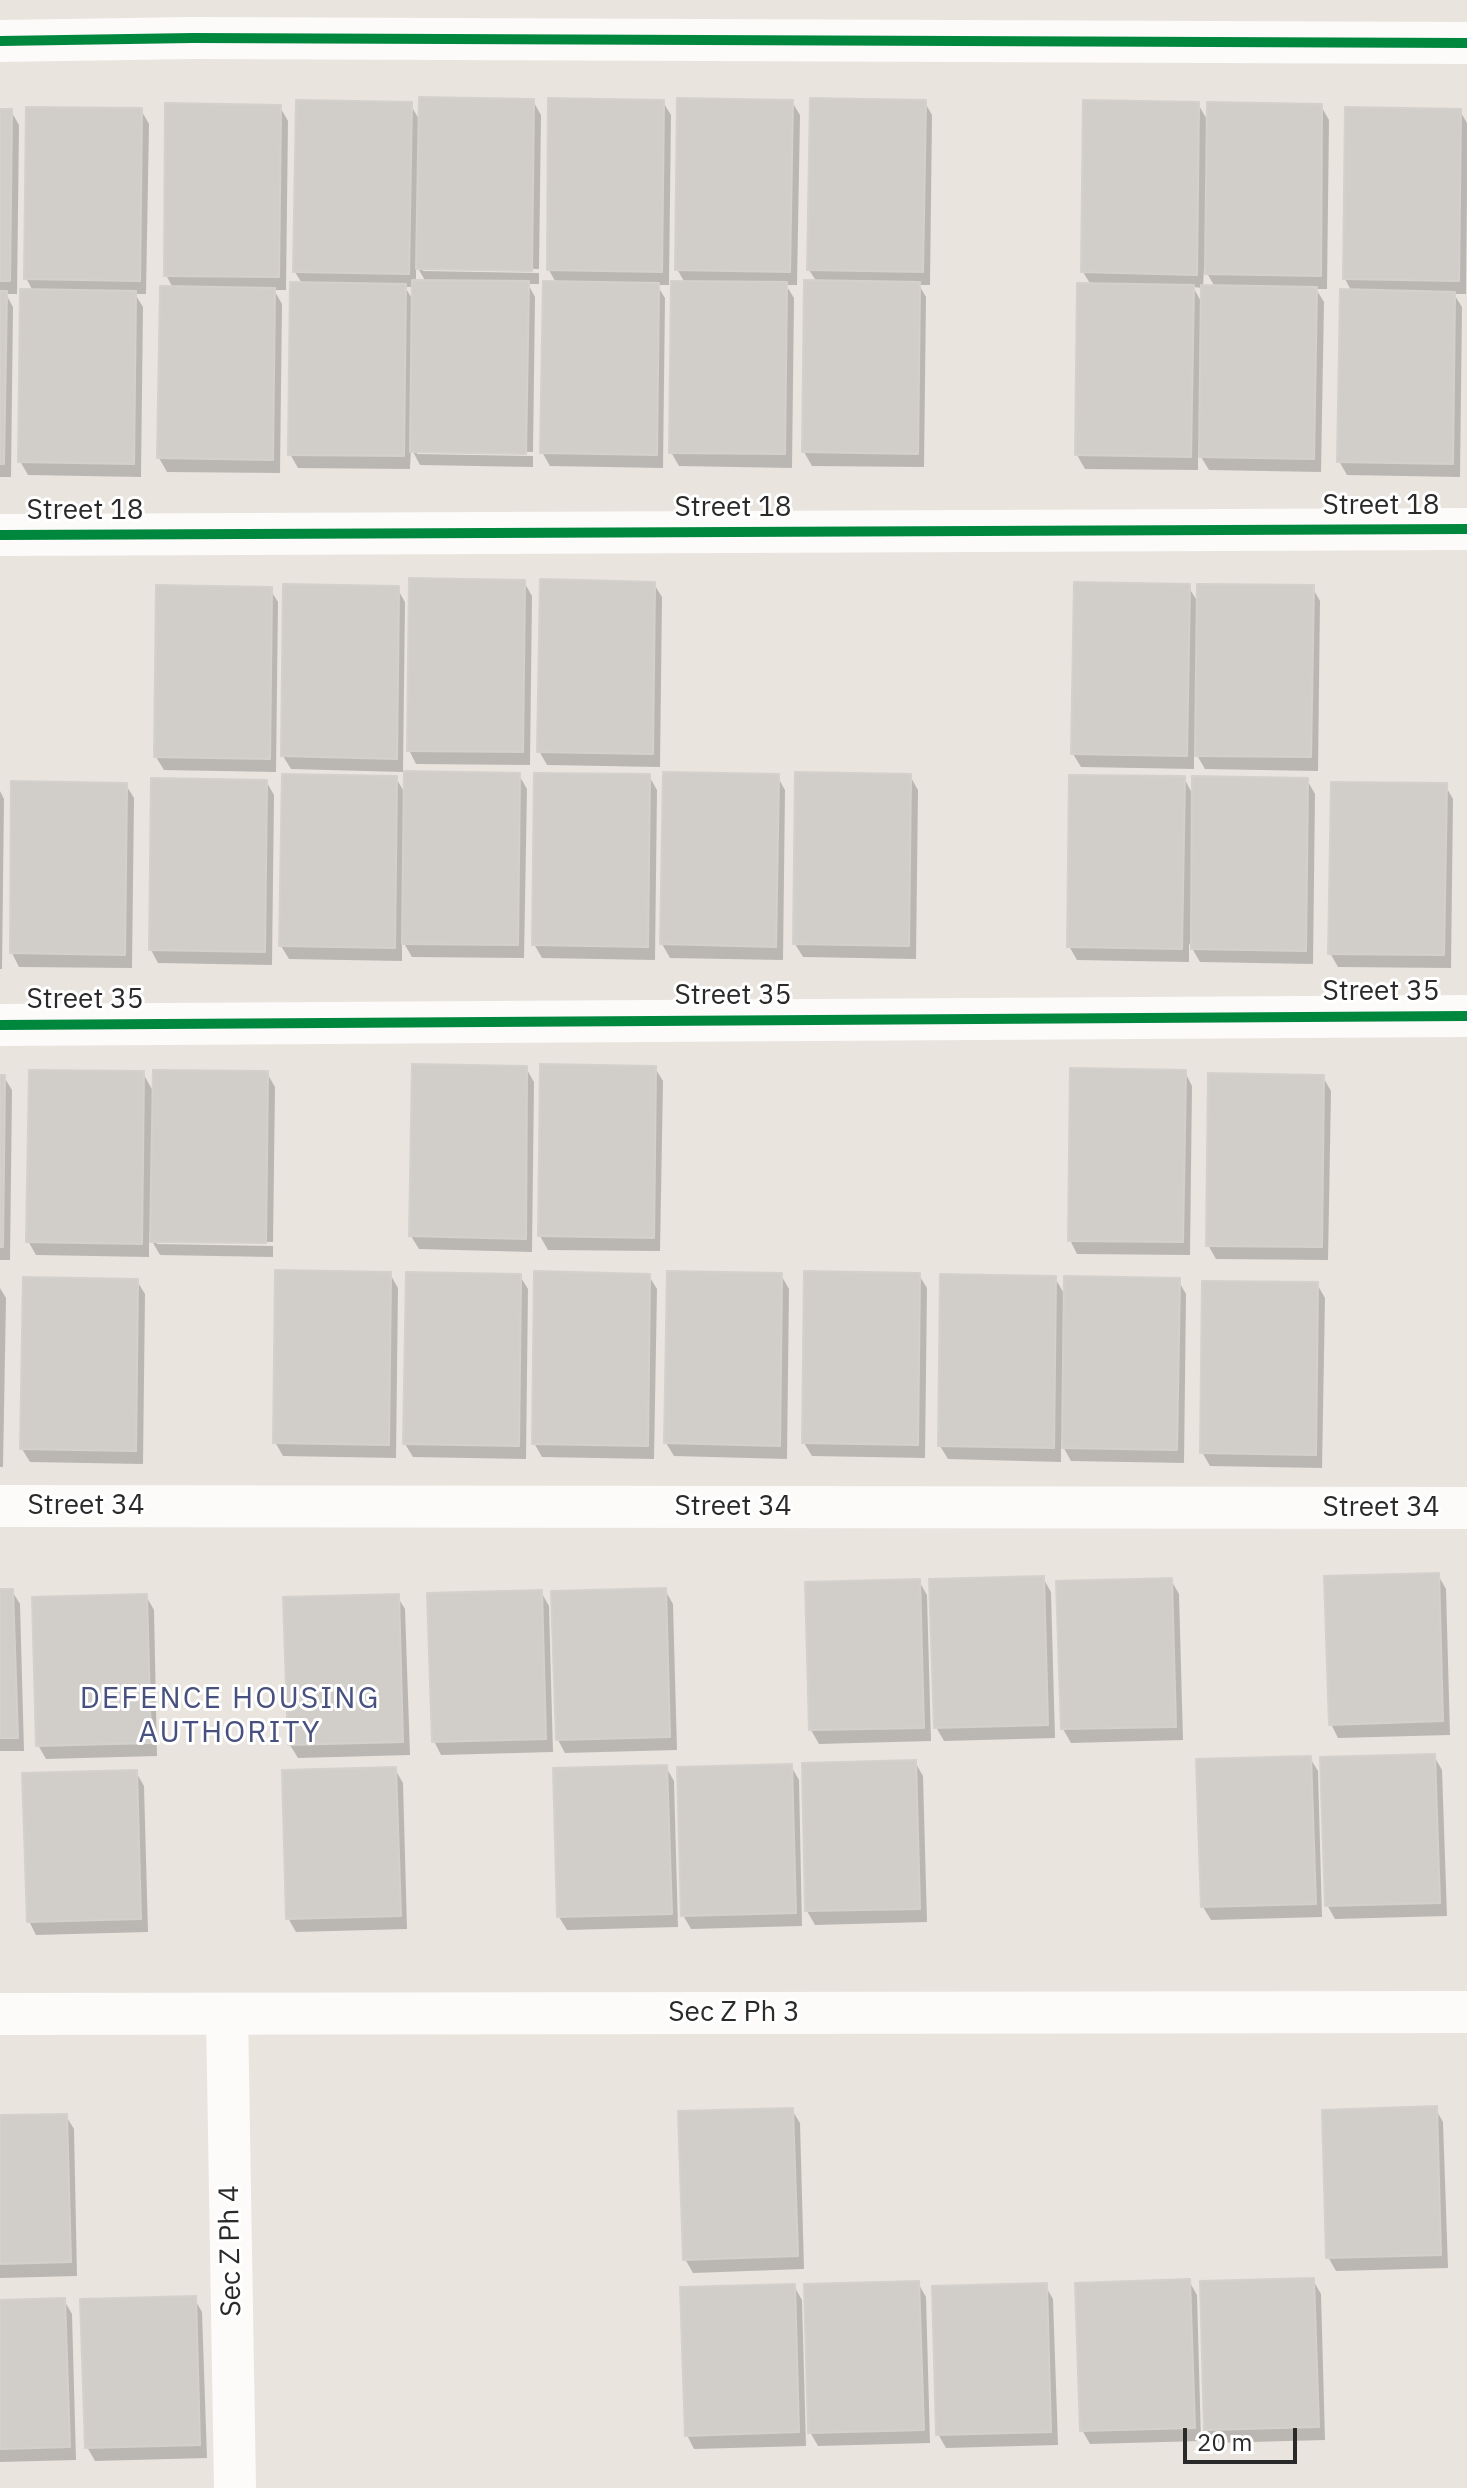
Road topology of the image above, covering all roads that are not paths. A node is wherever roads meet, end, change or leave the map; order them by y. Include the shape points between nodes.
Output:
1 (0, 41) edge
2 (1467, 43) edge
3 (1467, 529) edge
4 (0, 535) edge
5 (1467, 1016) edge
6 (0, 1025) edge
7 (0, 1506) edge
8 (1467, 1508) edge
9 (1467, 2012) edge
10 (0, 2014) edge
11 (227, 2014) junction
12 (235, 2488) edge

1 - 2 street
3 - 4 street, Street 18
5 - 6 street, Street 35
7 - 8 street, Street 34
9 - 11 street, Sec Z Ph 3
10 - 11 street, Sec Z Ph 3
11 - 12 street, Sec Z Ph 4

